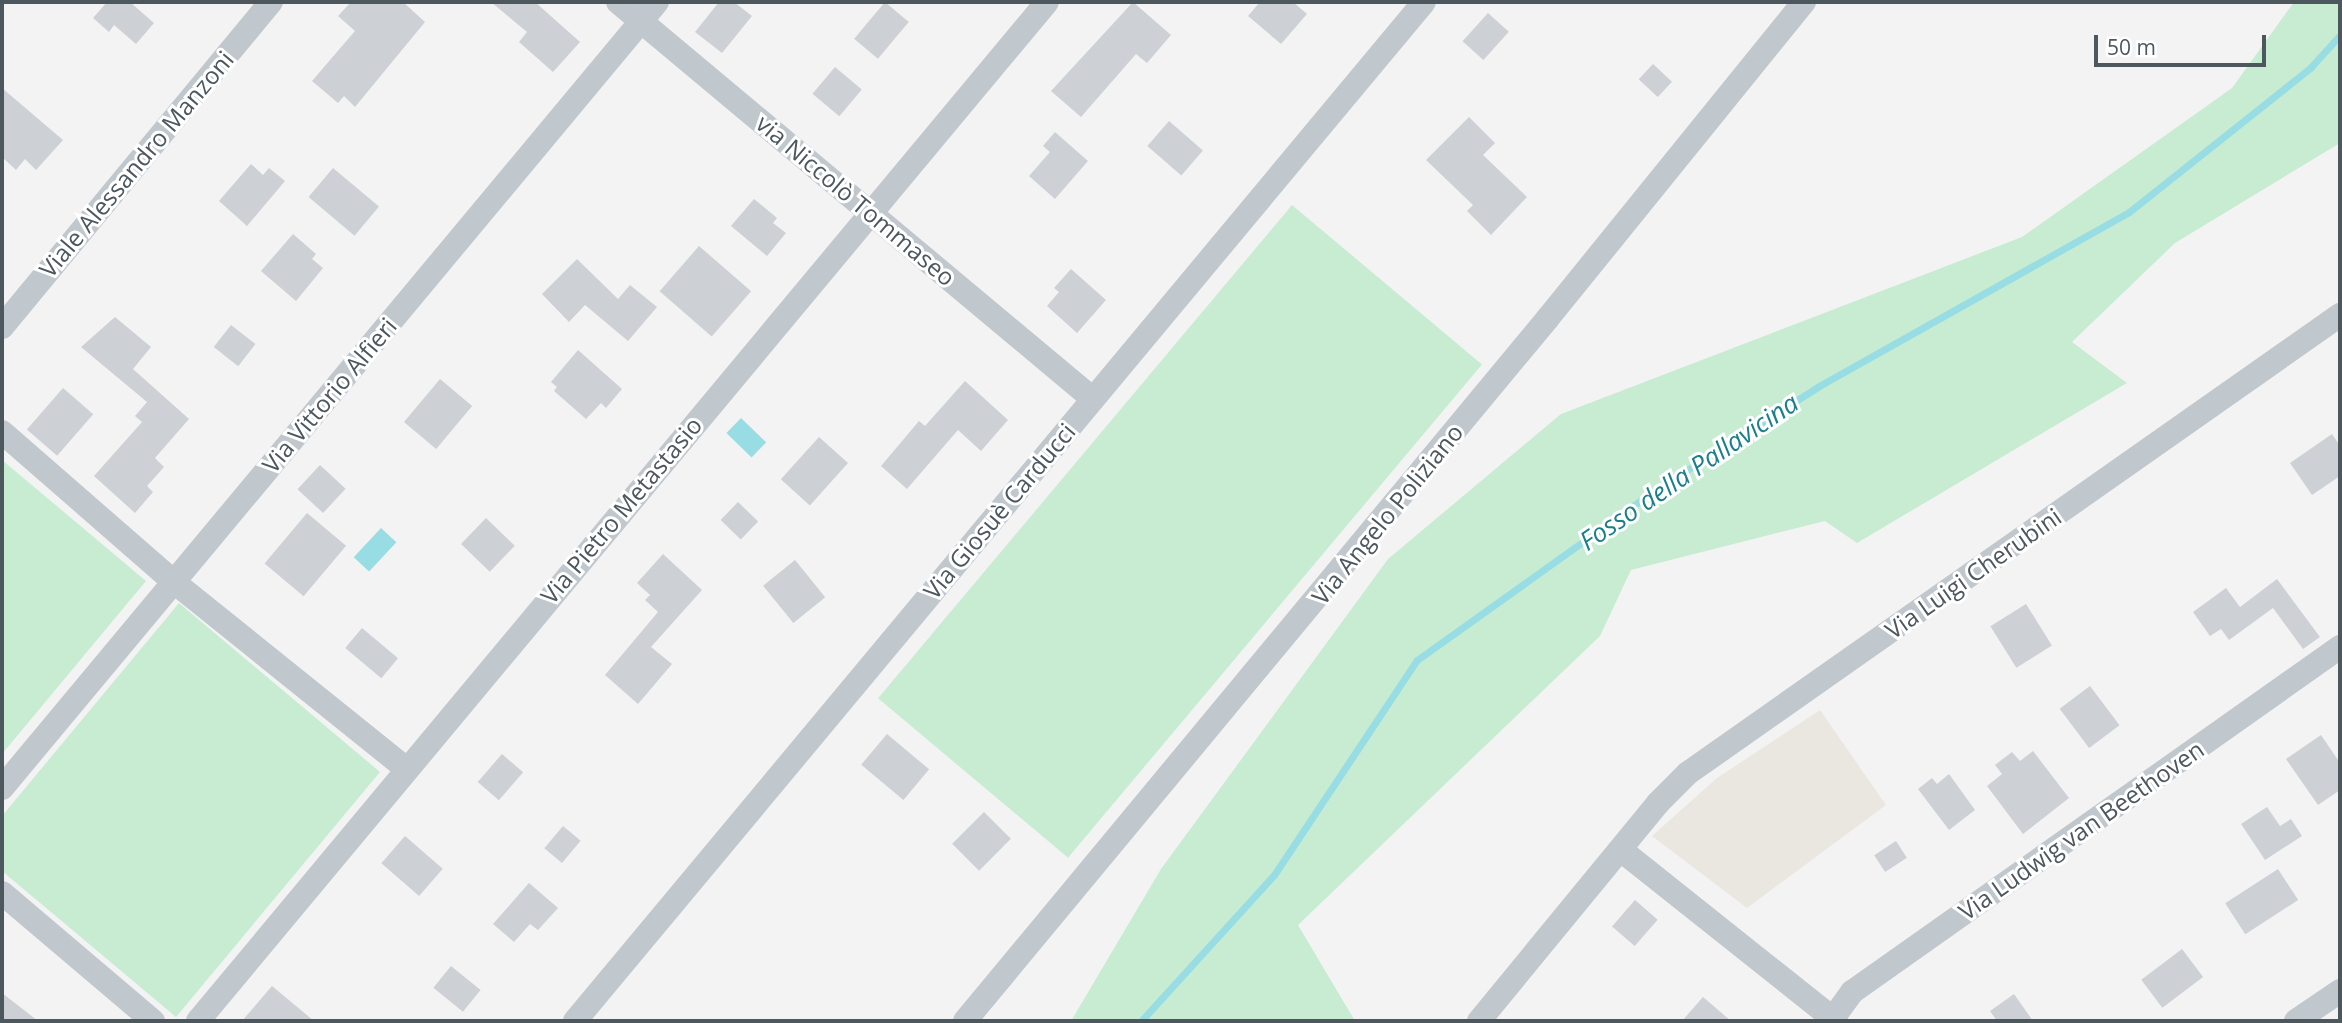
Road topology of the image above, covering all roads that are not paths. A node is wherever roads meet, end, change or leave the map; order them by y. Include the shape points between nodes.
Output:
1 (271, 2) edge
2 (618, 2) edge
3 (657, 2) edge
4 (1047, 2) edge
5 (1424, 2) edge
6 (1804, 2) edge
7 (641, 21) junction
8 (872, 212) junction
9 (2340, 315) edge
10 (2, 327) edge
11 (1093, 399) junction
12 (2, 432) edge
13 (174, 582) junction
14 (2340, 647) edge
15 (405, 768) junction
16 (2, 789) edge
17 (1621, 850) junction
18 (2, 893) edge
19 (2340, 991) edge
20 (1833, 1020) edge
21 (153, 1021) edge
22 (198, 1021) edge
23 (575, 1021) edge
24 (965, 1021) edge
25 (1479, 1021) edge
26 (2296, 1021) edge

1 - 10 street, Viale Alessandro Manzoni
2 - 7 street, via Niccolò Tommaseo
3 - 7 street, Via Vittorio Alfieri
4 - 8 street, Via Pietro Metastasio
5 - 11 street, Via Giosuè Carducci
6 - 24 street, Via Angelo Poliziano
7 - 8 street, via Niccolò Tommaseo
7 - 13 street, Via Vittorio Alfieri
8 - 11 street, via Niccolò Tommaseo
8 - 15 street, Via Pietro Metastasio
9 - 17 street, Via Luigi Cherubini via 1688,773
11 - 23 street, Via Giosuè Carducci
12 - 13 street
13 - 15 street
13 - 16 street, Via Vittorio Alfieri
14 - 20 street, Via Ludwig van Beethoven via 1852,992
15 - 22 street, Via Pietro Metastasio
17 - 20 street
17 - 25 street, Via Luigi Cherubini
18 - 21 street
19 - 26 street

